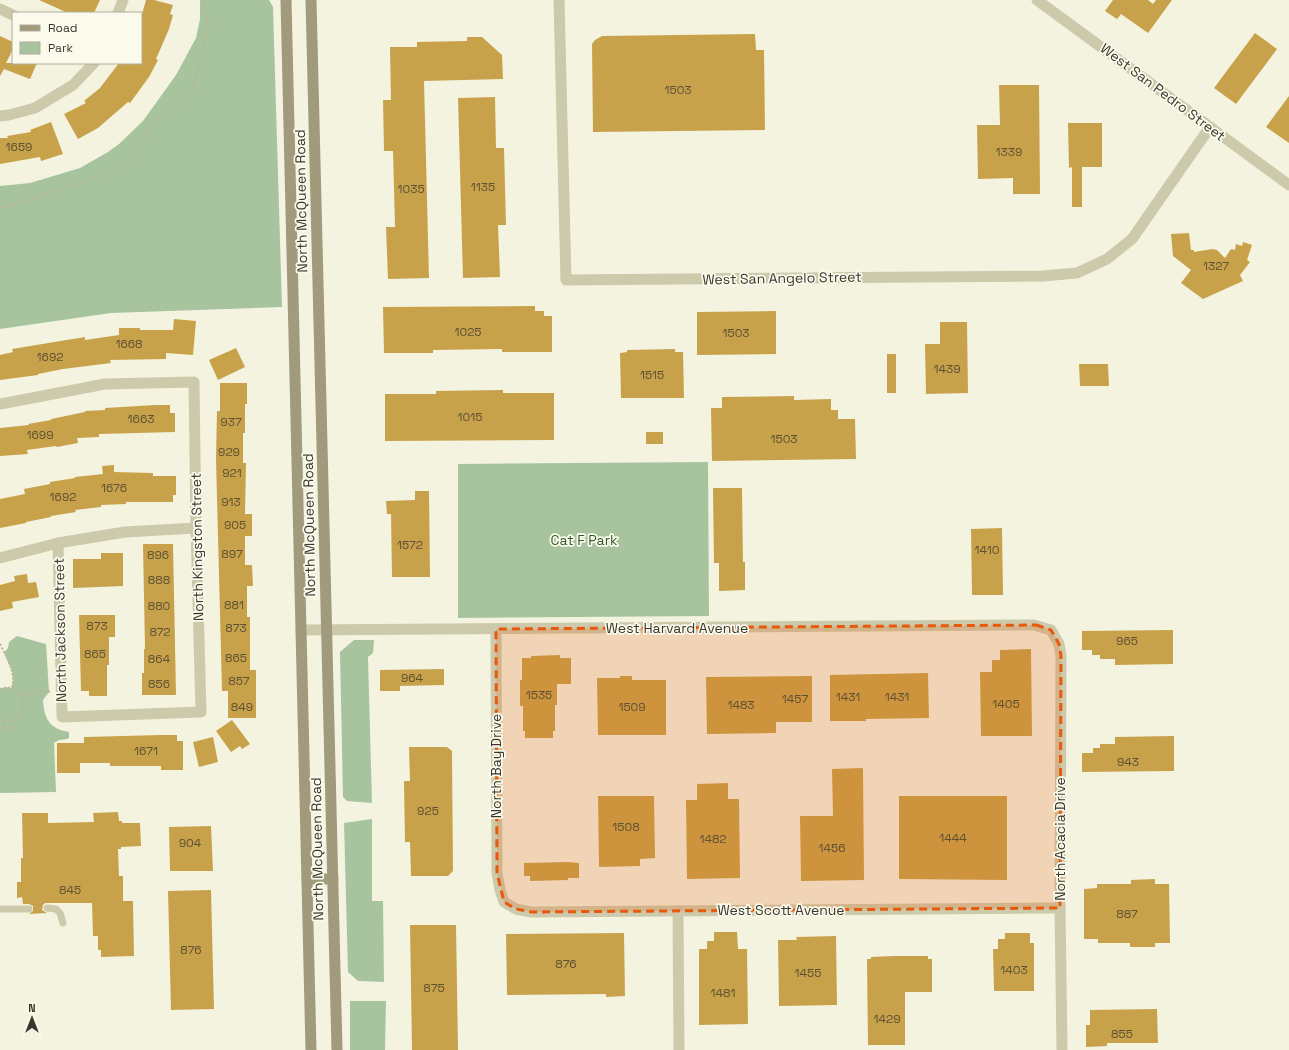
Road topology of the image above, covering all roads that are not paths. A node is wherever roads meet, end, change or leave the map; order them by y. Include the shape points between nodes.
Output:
1 (123, 0) edge
2 (286, 0) edge
3 (311, 0) edge
4 (559, 0) edge
5 (1037, 0) edge
6 (0, 9) edge
7 (118, 12) edge
8 (12, 15) edge
9 (93, 64) edge
10 (0, 116) edge
11 (1210, 127) junction
12 (1289, 185) edge
13 (0, 404) edge
14 (196, 528) junction
15 (58, 543) junction
16 (0, 558) edge
17 (496, 629) junction
18 (301, 630) junction
19 (327, 630) junction
20 (1051, 630) joint
21 (62, 717) joint
22 (307, 879) junction
23 (333, 879) junction
24 (504, 902) joint
25 (1, 908) edge
26 (47, 908) dead end
27 (1060, 908) junction
28 (29, 909) dead end
29 (678, 911) junction
30 (63, 923) dead end
31 (311, 1050) edge
32 (337, 1050) edge
33 (679, 1050) edge
34 (1062, 1050) edge

1 - 7 street
2 - 18 main road, North McQueen Road
3 - 19 main road, North McQueen Road
4 - 11 street, West San Angelo Street via 566,280 1044,276 1077,273 1107,259 1132,238
5 - 11 street, West San Pedro Street
6 - 8 street
9 - 10 street via 73,85 36,108
11 - 12 street, West San Pedro Street
13 - 14 street, North Kingston Street via 105,384 194,382
14 - 15 street via 125,532
14 - 21 street, North Kingston Street via 201,712
15 - 16 street
15 - 21 street, North Jackson Street
17 - 19 street, West Harvard Avenue
17 - 20 street, West Harvard Avenue via 1036,625
17 - 24 street, North Bay Drive via 497,874
18 - 19 street, West Harvard Avenue
18 - 22 main road, North McQueen Road
19 - 23 main road, North McQueen Road
20 - 27 street, North Acacia Drive via 1059,644 1061,656
22 - 23 main road
22 - 31 main road, North McQueen Road
23 - 32 main road, North McQueen Road
24 - 29 street, West Scott Avenue via 516,909 531,912
25 - 28 lane
26 - 30 lane via 56,909
27 - 29 street, West Scott Avenue
27 - 34 street, North Acacia Drive
29 - 33 street

